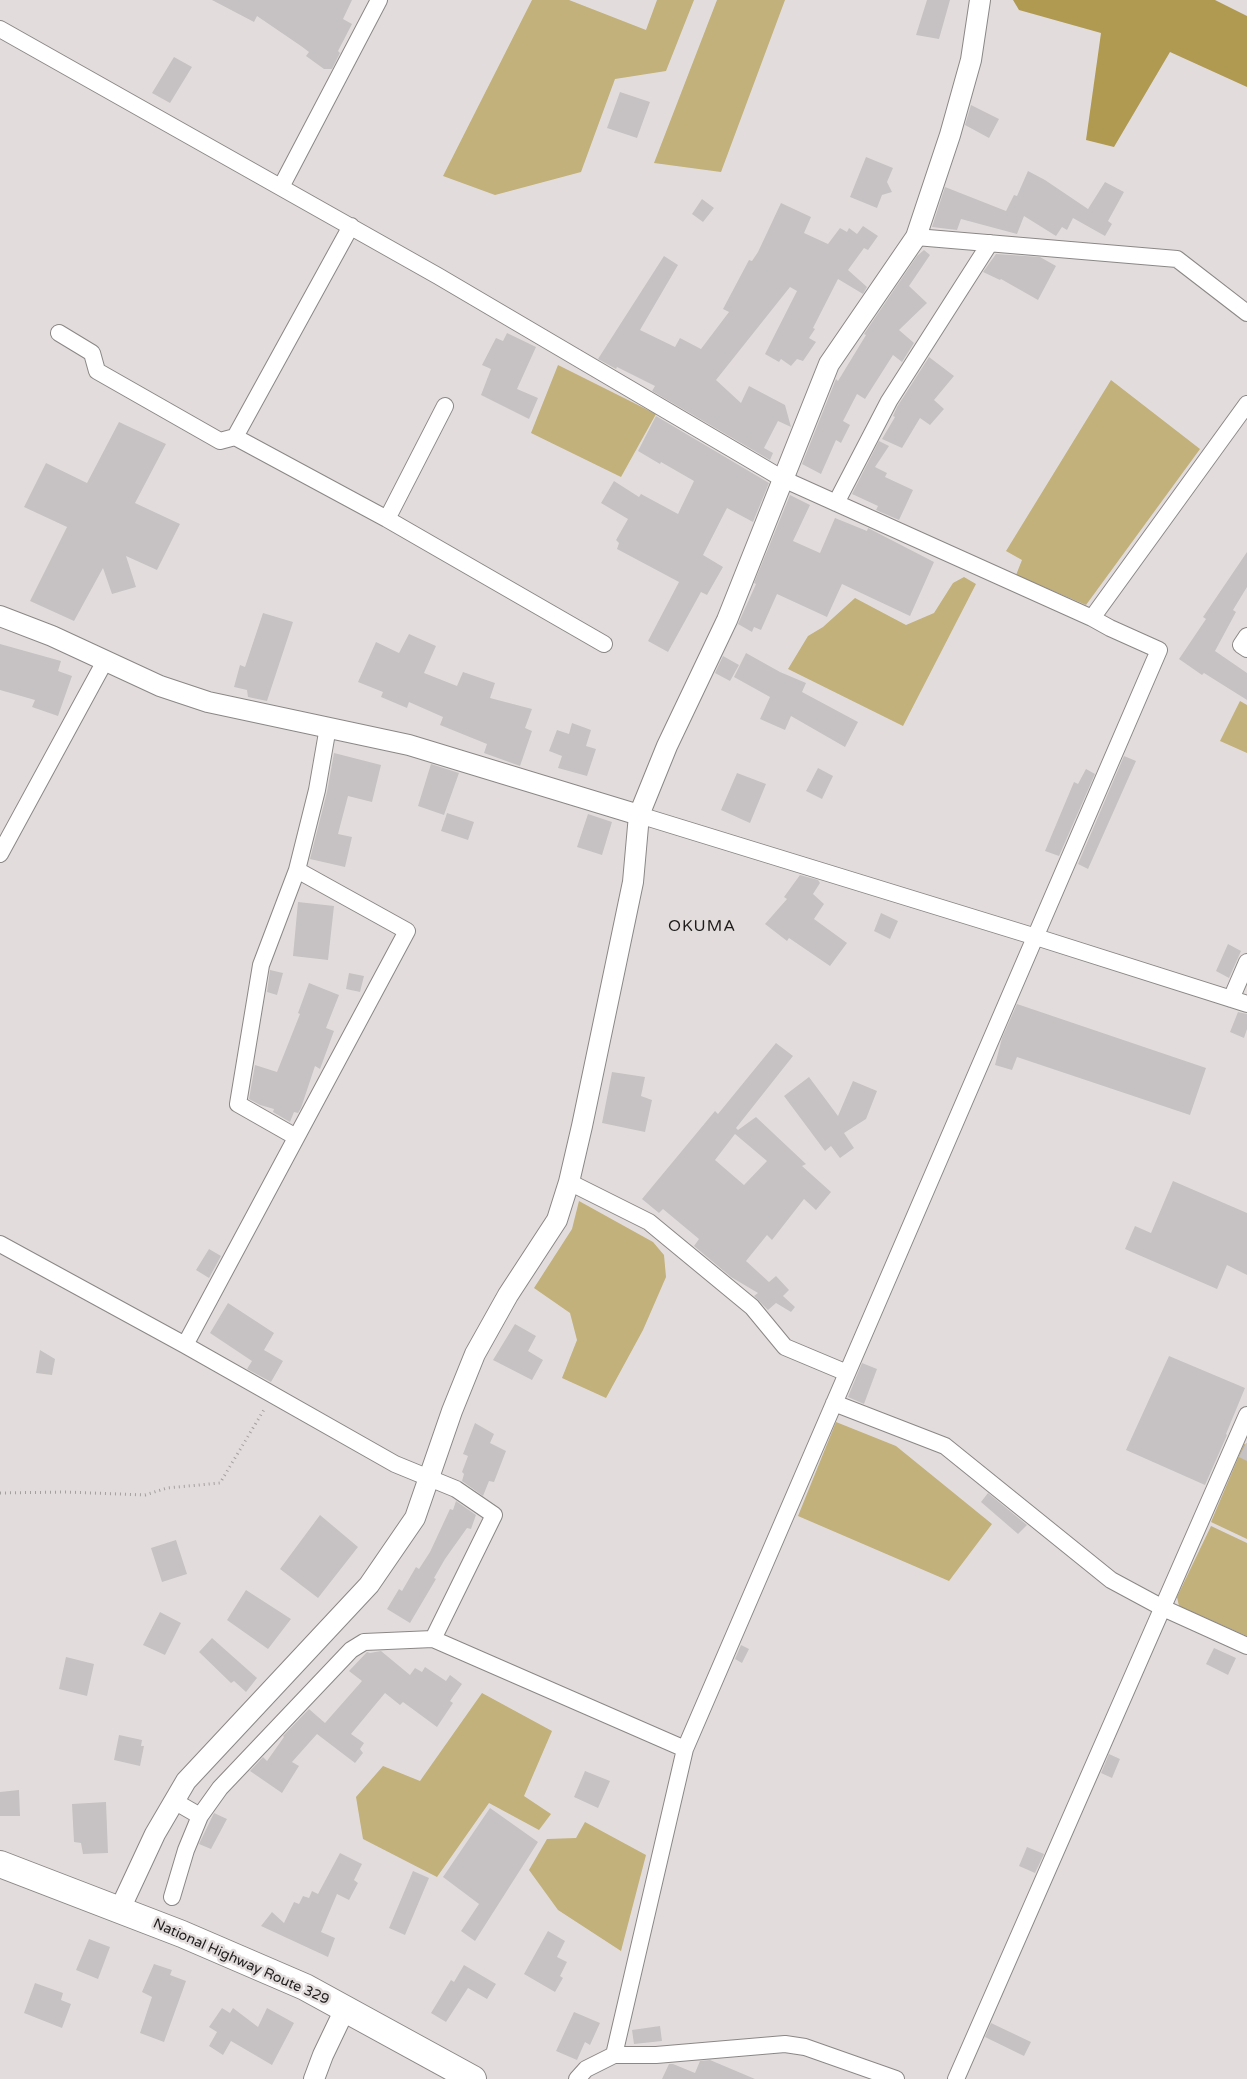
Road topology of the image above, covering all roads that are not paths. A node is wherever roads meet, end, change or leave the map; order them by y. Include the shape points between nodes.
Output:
1 (379, 0) edge
2 (980, 0) edge
3 (0, 29) edge
4 (281, 187) junction
5 (351, 226) junction
6 (916, 237) junction
7 (990, 243) junction
8 (1247, 313) edge
9 (59, 333) dead end
10 (1247, 404) edge
11 (445, 406) dead end
12 (235, 437) junction
13 (783, 479) junction
14 (836, 503) junction
15 (387, 520) junction
16 (0, 616) edge
17 (1092, 618) junction
18 (1247, 636) edge
19 (604, 644) dead end
20 (1247, 649) edge
21 (105, 661) junction
22 (328, 726) junction
23 (639, 815) junction
24 (0, 854) edge
25 (297, 870) junction
26 (1036, 937) junction
27 (1247, 962) edge
28 (1231, 999) junction
29 (1247, 1004) edge
30 (296, 1137) junction
31 (569, 1182) junction
32 (2, 1251) edge
33 (186, 1345) junction
34 (847, 1373) junction
35 (834, 1403) junction
36 (1247, 1415) edge
37 (428, 1477) junction
38 (1163, 1608) junction
39 (433, 1639) junction
40 (1247, 1646) edge
41 (685, 1749) junction
42 (174, 1801) junction
43 (200, 1816) junction
44 (0, 1864) edge
45 (172, 1897) dead end
46 (120, 1909) junction
47 (345, 2009) junction
48 (614, 2056) junction
49 (314, 2079) edge
50 (473, 2079) edge
51 (577, 2079) edge
52 (896, 2079) edge
53 (956, 2079) edge

1 - 4 street
2 - 6 street via 971,60
3 - 4 street
4 - 5 street
5 - 12 street
5 - 13 street
6 - 7 street
6 - 13 street via 829,364
7 - 8 street via 1177,259
7 - 14 street via 889,401
9 - 12 street via 92,353 97,371 220,441
10 - 17 street
11 - 15 street
12 - 15 street
13 - 14 street
13 - 23 street via 727,620 667,746
14 - 17 street
15 - 19 street
16 - 21 street
17 - 26 street via 1159,650
18 - 20 street via 1241,645
21 - 22 street via 160,686 208,702
21 - 24 street
22 - 23 street via 409,745
22 - 25 street via 317,790
23 - 26 street
23 - 31 street via 633,882
25 - 30 street via 261,965 238,1104
25 - 30 street via 408,931
26 - 28 street
26 - 34 street
27 - 28 street
28 - 29 street
30 - 33 street
31 - 34 street via 649,1222 752,1306 785,1346
31 - 37 street via 556,1220 474,1354
32 - 33 street
33 - 37 street via 396,1464
34 - 35 street
35 - 38 street via 945,1446 1111,1580
35 - 41 street
36 - 38 street
37 - 39 street via 456,1490 494,1515
37 - 42 street via 414,1518 369,1585 186,1781
38 - 40 street
38 - 53 street
39 - 41 street
39 - 43 street via 364,1642 350,1650 220,1788
41 - 48 street
42 - 43 street
42 - 46 street
43 - 45 street
44 - 46 highway, National Highway Route 329
46 - 47 highway, National Highway Route 329 via 298,1984
47 - 49 street
47 - 50 highway, National Highway Route 329
48 - 51 street via 586,2069
48 - 52 street via 785,2044 805,2047

